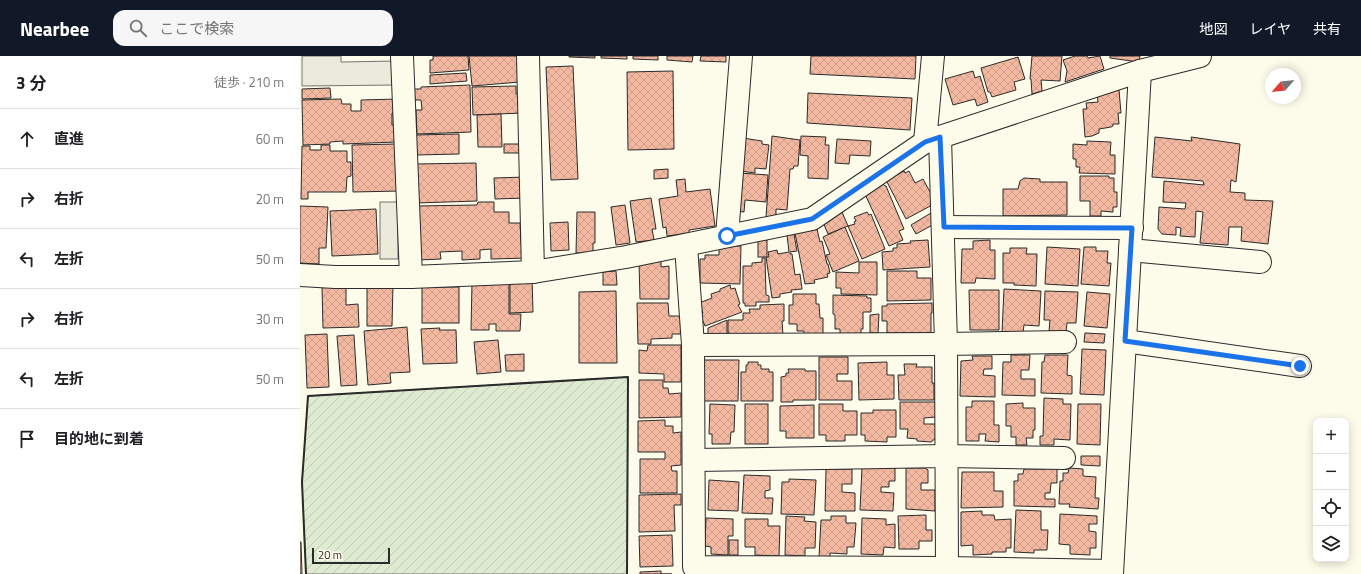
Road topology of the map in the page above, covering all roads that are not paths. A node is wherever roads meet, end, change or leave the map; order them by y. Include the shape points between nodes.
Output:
1 (402, 56) edge
2 (528, 56) edge
3 (741, 56) edge
4 (933, 56) edge
5 (1200, 56) edge
6 (1140, 71) junction
7 (932, 139) junction
8 (944, 227) junction
9 (1132, 228) junction
10 (727, 236) junction
11 (686, 246) junction
12 (1130, 250) junction
13 (1260, 262) dead end
14 (533, 272) junction
15 (300, 275) edge
16 (411, 277) junction
17 (1125, 341) junction
18 (1065, 342) dead end
19 (693, 344) junction
20 (946, 344) junction
21 (1300, 366) dead end
22 (946, 456) junction
23 (1064, 458) dead end
24 (694, 460) junction
25 (947, 568) junction
26 (1112, 572) edge

1 - 16 street
2 - 14 street
3 - 10 street
4 - 7 street
5 - 6 street
6 - 7 street
6 - 9 street
7 - 8 street
7 - 10 street via 812,219
8 - 9 street
8 - 20 street
9 - 12 street
10 - 11 street
11 - 14 street
11 - 19 street
12 - 13 street
12 - 17 street
14 - 16 street
15 - 16 street
17 - 21 street
17 - 26 street
18 - 20 street
19 - 20 street
19 - 24 street
20 - 22 street
22 - 23 street
22 - 24 street
22 - 25 street
24 - 25 street via 694,567
25 - 26 street

